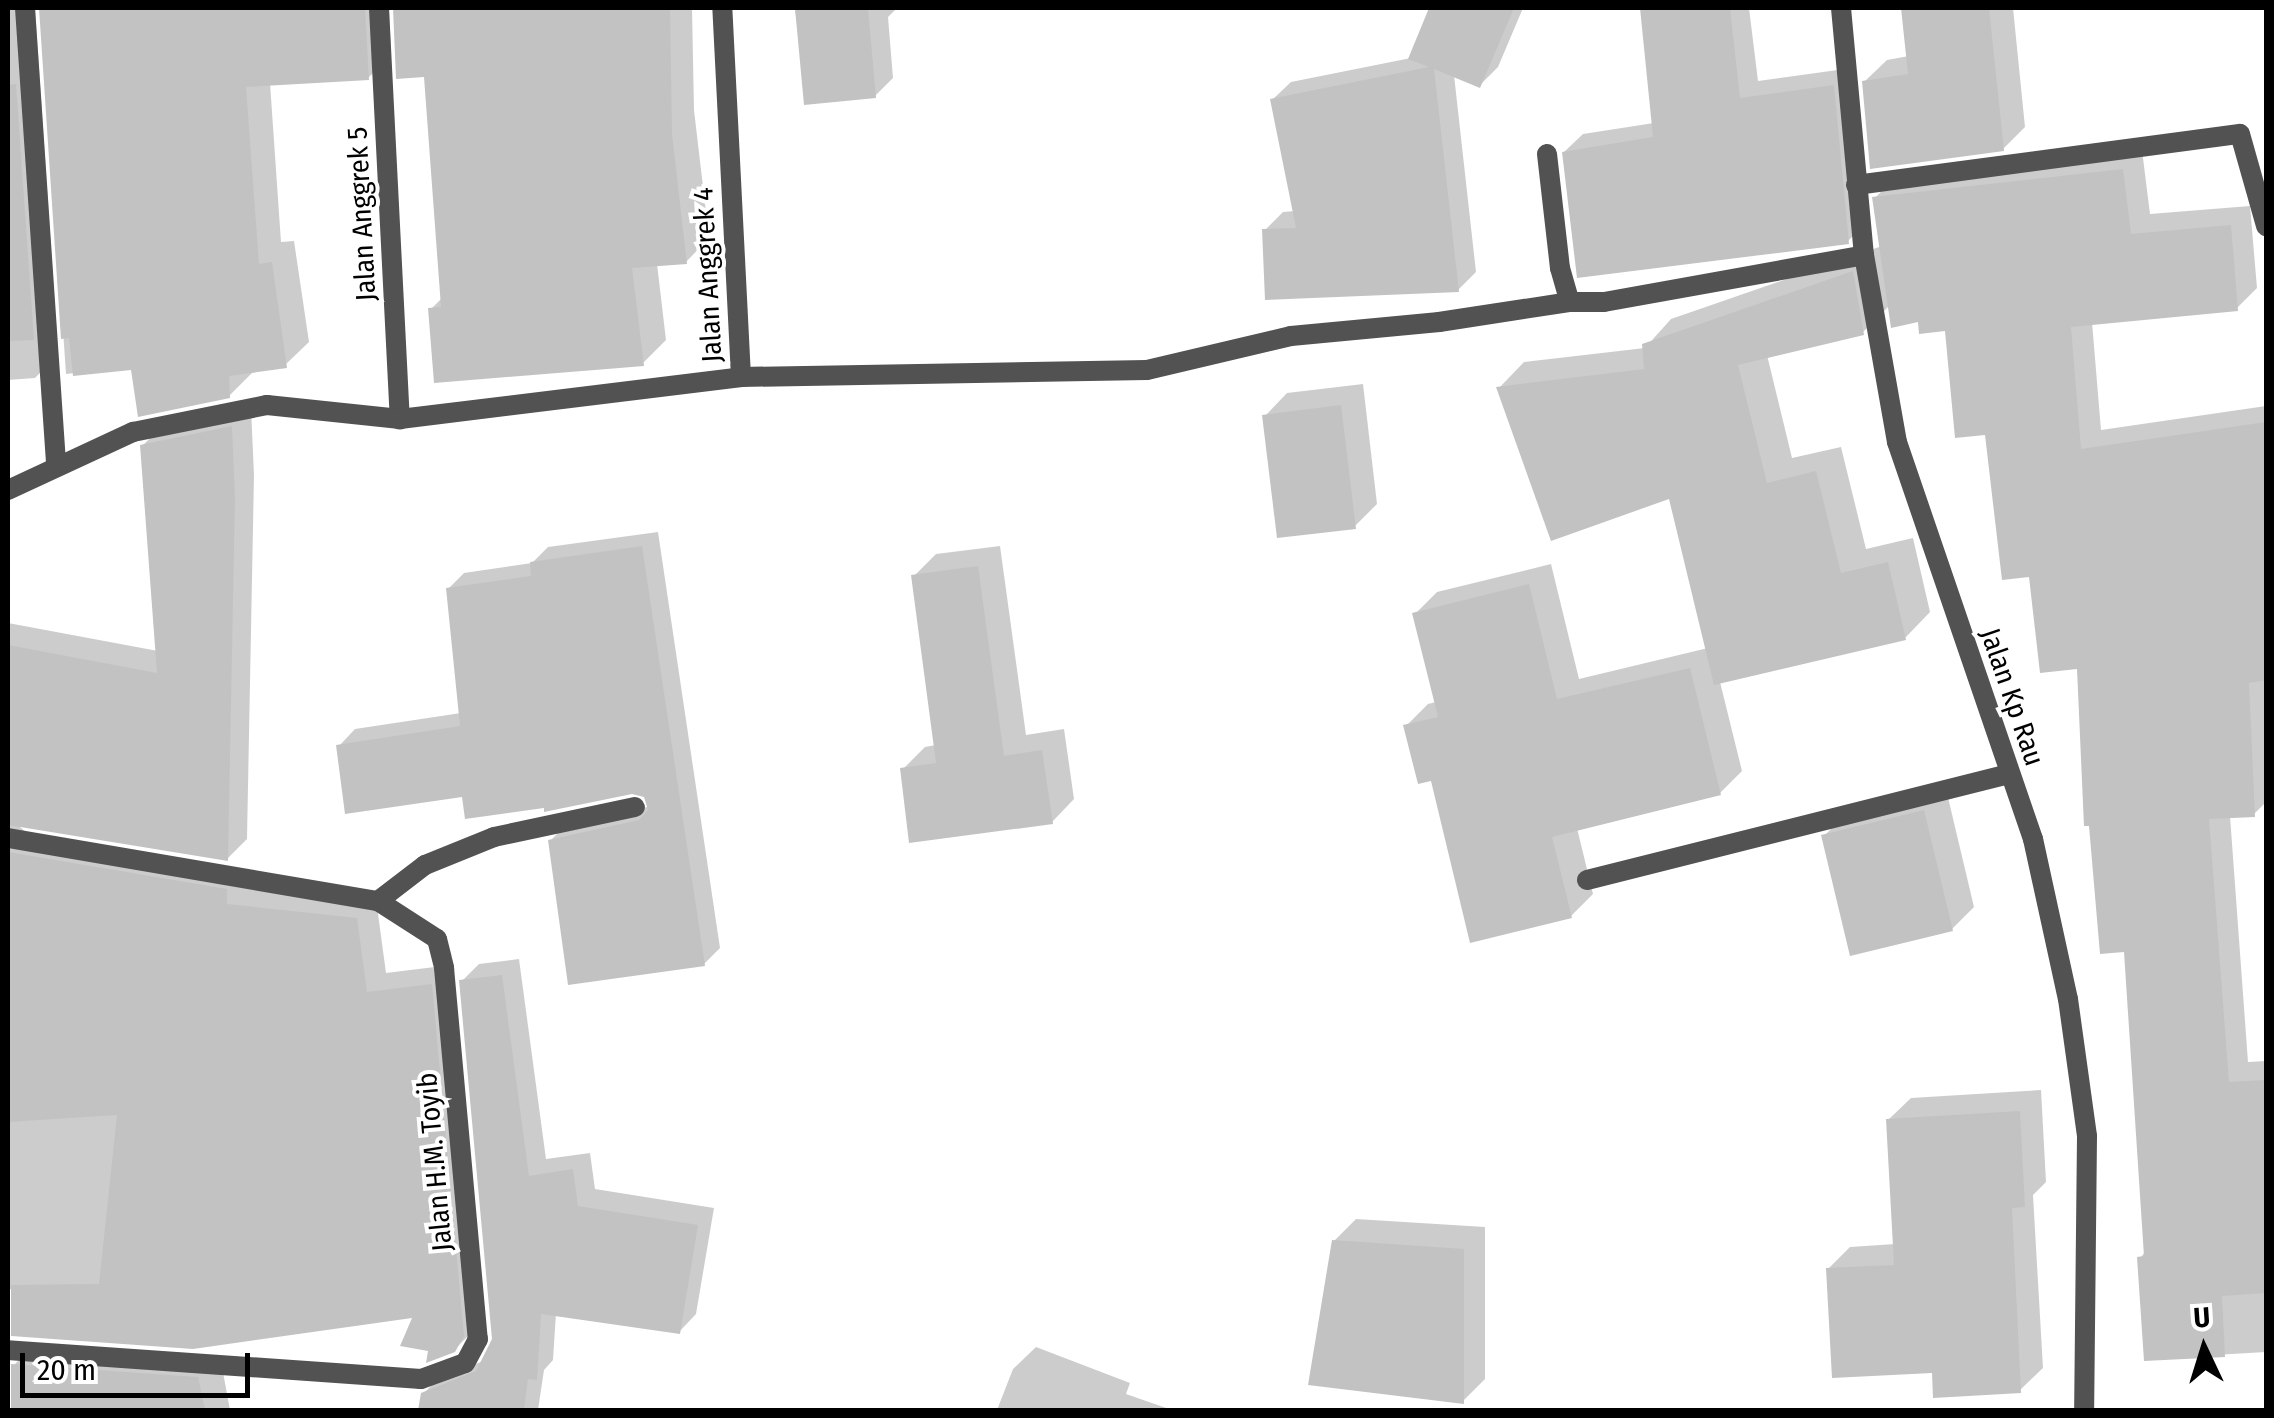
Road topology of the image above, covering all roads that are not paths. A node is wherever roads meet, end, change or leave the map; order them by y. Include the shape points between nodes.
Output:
1 (25, 8) edge
2 (379, 8) edge
3 (722, 8) edge
4 (1841, 8) edge
5 (1546, 154) dead end
6 (1856, 185) junction
7 (2266, 226) edge
8 (1864, 255) junction
9 (1570, 302) junction
10 (741, 377) junction
11 (400, 418) junction
12 (56, 467) junction
13 (8, 490) edge
14 (2009, 774) junction
15 (635, 807) dead end
16 (8, 838) edge
17 (1587, 880) dead end
18 (378, 900) junction
19 (8, 1350) edge
20 (2084, 1410) edge

1 - 12 street
2 - 11 street, Jalan Anggrek 5
3 - 10 street, Jalan Anggrek 4
4 - 6 street, Jalan Kp Rau
5 - 9 street
6 - 7 street via 2240,134
6 - 8 street, Jalan Kp Rau
8 - 9 street via 1604,302
8 - 14 street, Jalan Kp Rau via 1897,442
9 - 10 street via 1292,336 1146,370
10 - 11 street, Jalan Anggrek 4
11 - 12 street, Jalan Anggrek 4 via 268,405 134,432
12 - 13 street, Jalan Anggrek 4
14 - 17 street
14 - 20 street, Jalan Kp Rau via 2033,839 2068,999 2087,1136
15 - 18 street via 494,838 425,865
16 - 18 street, Jalan H.M. Toyib
18 - 19 street, Jalan H.M. Toyib via 437,939 444,968 478,1340 465,1364 422,1379

